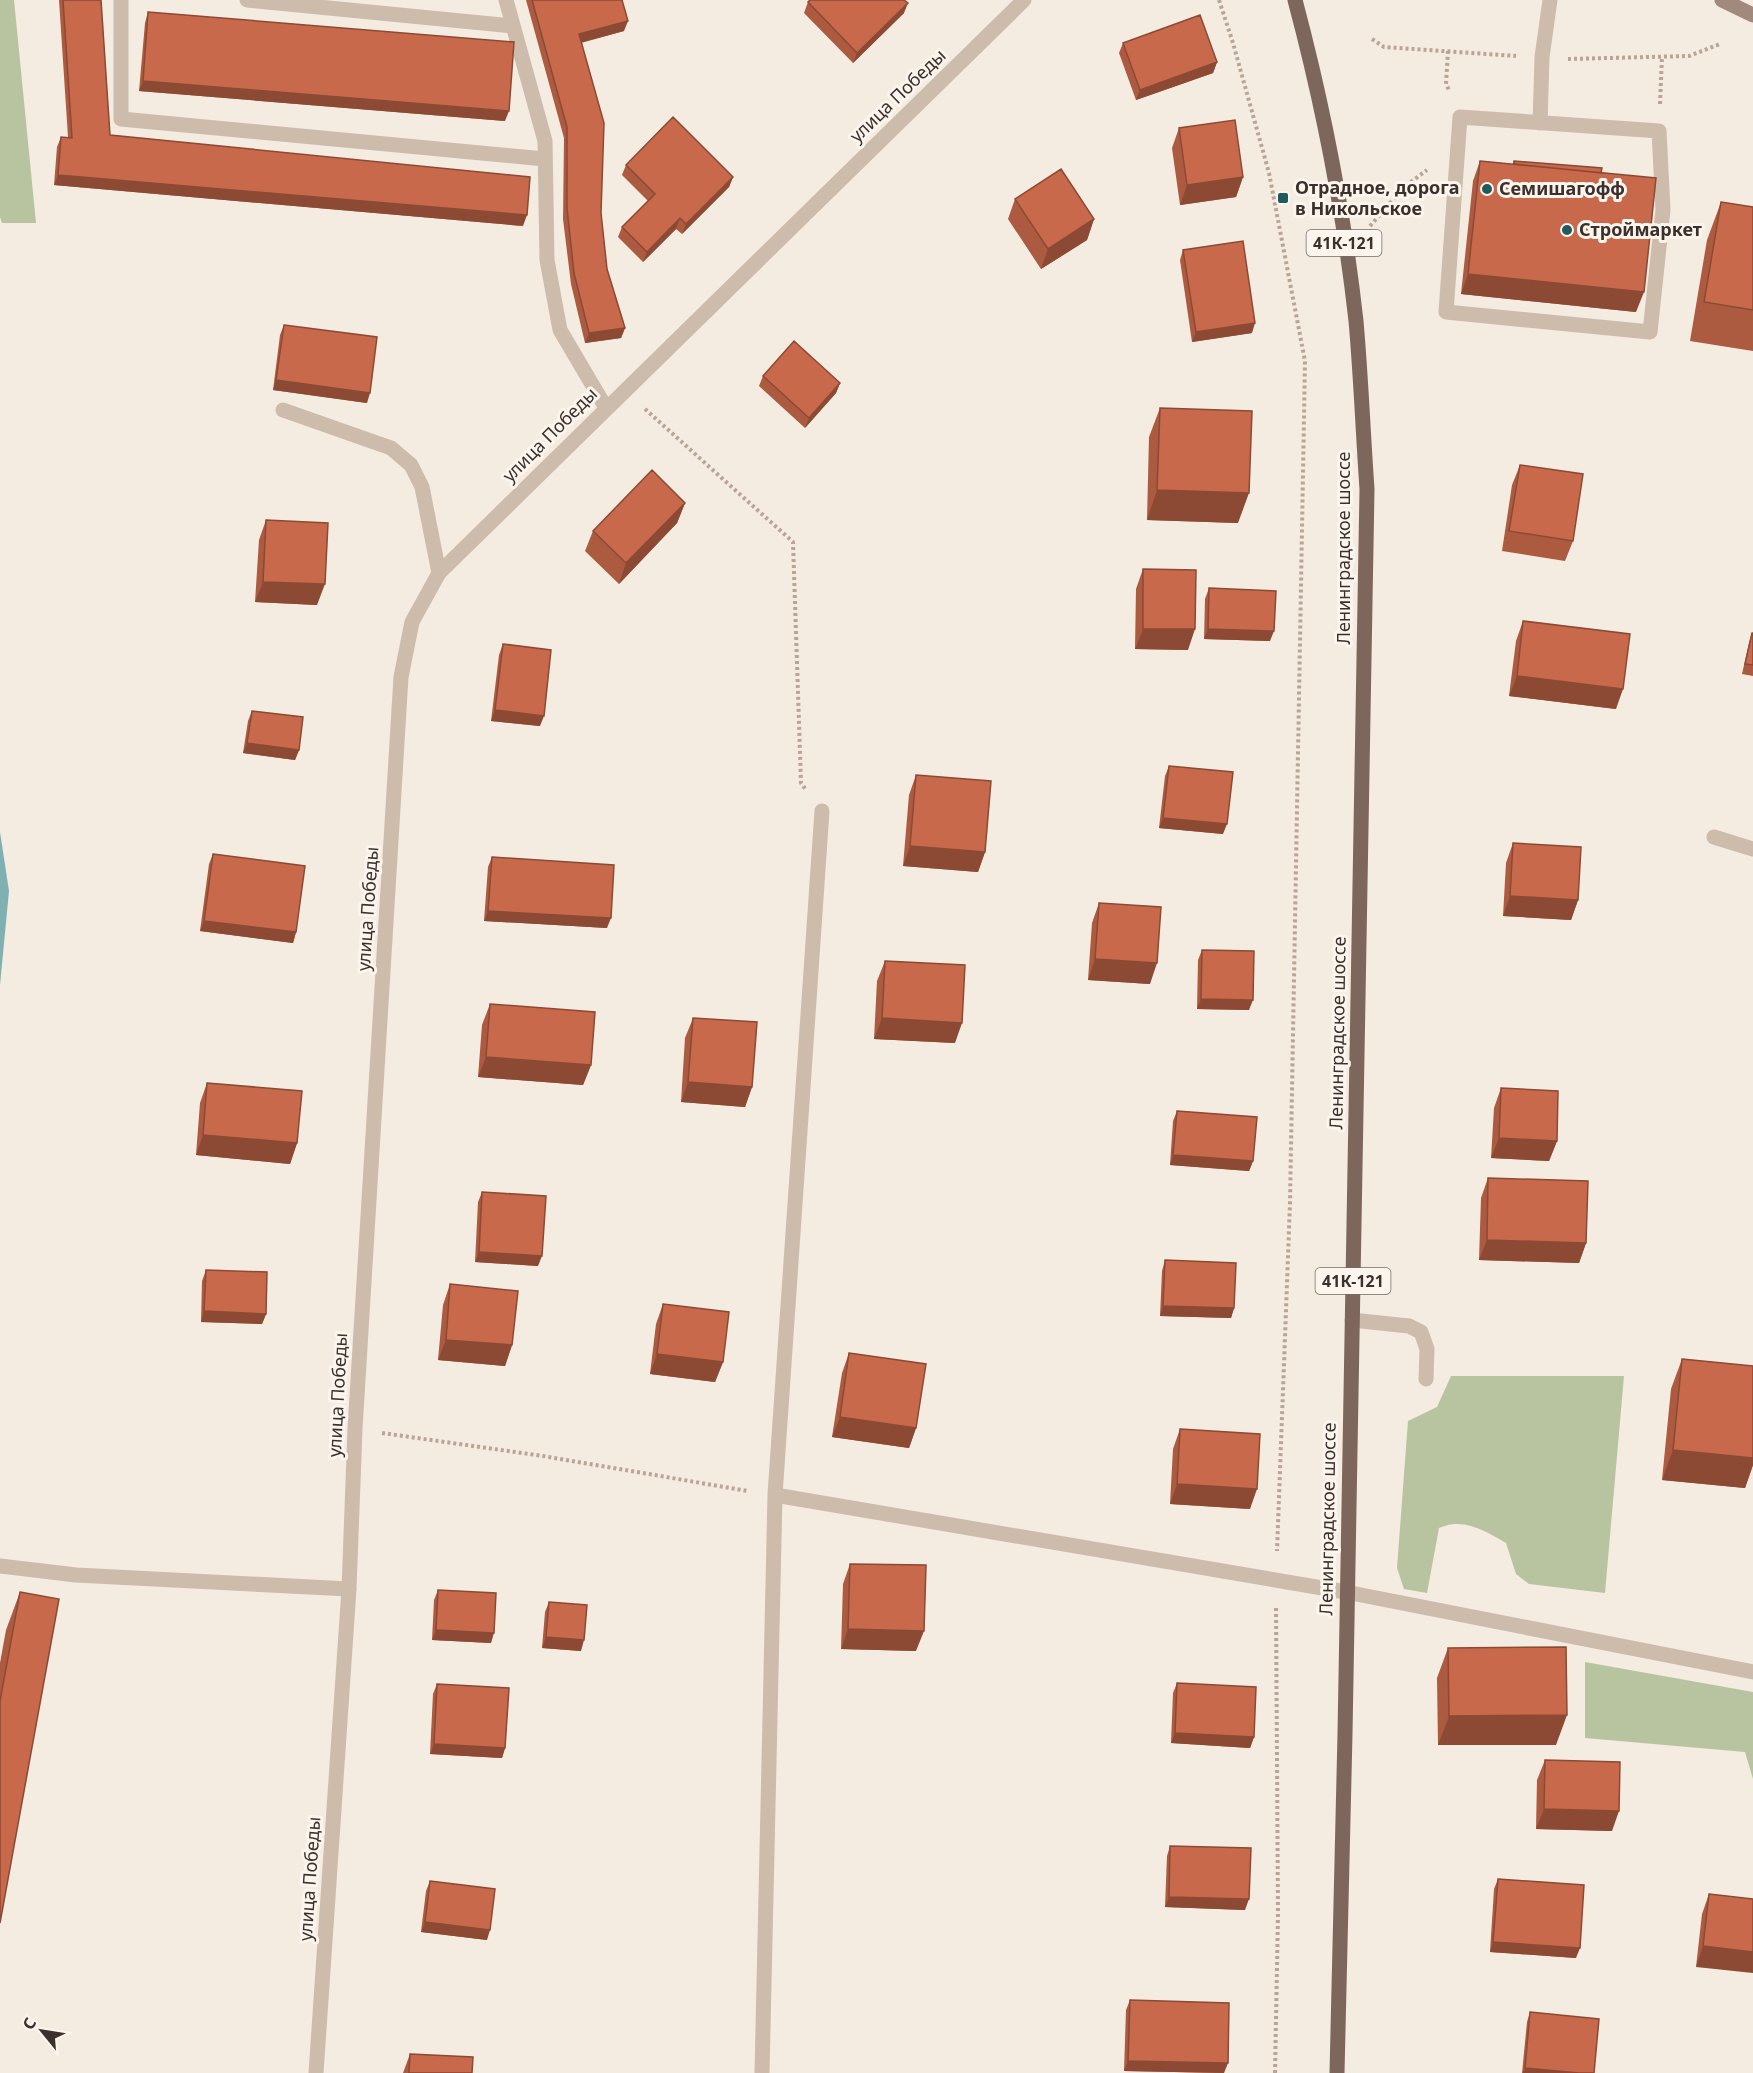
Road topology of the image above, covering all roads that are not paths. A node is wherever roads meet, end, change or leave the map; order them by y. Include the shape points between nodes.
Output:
1 (121, 0) edge
2 (247, 0) edge
3 (506, 0) edge
4 (1024, 0) edge
5 (1295, 0) edge
6 (1550, 0) edge
7 (1722, 0) edge
8 (1753, 15) edge
9 (513, 26) junction
10 (1540, 123) junction
11 (545, 159) junction
12 (606, 408) junction
13 (283, 410) dead end
14 (439, 573) junction
15 (822, 811) road end
16 (1714, 837) dead end
17 (1753, 849) edge
18 (1352, 1320) junction
19 (1426, 1379) dead end
20 (775, 1495) junction
21 (0, 1566) edge
22 (350, 1589) junction
23 (1346, 1592) junction
24 (1753, 1672) edge
25 (316, 2073) edge
26 (762, 2073) edge
27 (1336, 2073) edge

1 - 11 street via 121,119
2 - 9 street
3 - 9 street
4 - 12 street, улица Победы
5 - 18 main road, Ленинградское шоссе / 41К-121 via 1336,184 1356,321 1367,489
6 - 10 street via 1542,57
7 - 8 main road
9 - 11 street via 545,141
10 - 10 street via 1659,131 1663,210 1650,332 1446,312 1460,117
11 - 12 street via 547,261 560,330
12 - 14 street, улица Победы
13 - 14 street via 391,448 411,465 422,487
14 - 22 street, улица Победы via 412,622 401,677 355,1429
15 - 20 street
16 - 17 street
18 - 19 street via 1409,1326 1421,1332 1426,1349
18 - 23 main road, Ленинградское шоссе / 41К-121
20 - 23 street
20 - 26 street
21 - 22 street via 76,1575
22 - 25 street, улица Победы
23 - 24 street
23 - 27 main road, Ленинградское шоссе / 41К-121

